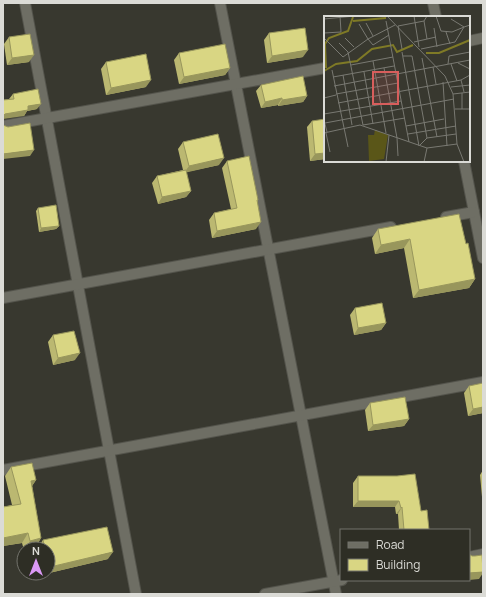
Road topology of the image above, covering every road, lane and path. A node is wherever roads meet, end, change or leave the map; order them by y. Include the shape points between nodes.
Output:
1 (25, 3) edge
2 (220, 3) edge
3 (433, 3) edge
4 (436, 16) edge
5 (483, 38) edge
6 (470, 41) edge
7 (324, 68) edge
8 (236, 84) junction
9 (47, 118) junction
10 (3, 126) edge
11 (464, 162) edge
12 (474, 212) junction
13 (436, 219) edge
14 (398, 226) edge
15 (268, 250) junction
16 (483, 258) edge
17 (78, 284) junction
18 (3, 298) edge
19 (483, 382) edge
20 (301, 416) junction
21 (109, 450) junction
22 (3, 470) edge
23 (483, 554) edge
24 (470, 557) edge
25 (338, 581) edge
26 (136, 594) edge
27 (265, 594) edge
28 (336, 594) edge

1 - 9 street
2 - 8 street
3 - 4 street
5 - 6 street
7 - 8 street
8 - 9 street
8 - 15 street
9 - 10 street
9 - 17 street
11 - 12 street
12 - 13 street
12 - 16 street
14 - 15 street
15 - 17 street
15 - 20 street
17 - 18 street
17 - 21 street
19 - 20 street
20 - 21 street
20 - 25 street
21 - 22 street
21 - 26 street
23 - 24 street
25 - 27 street
25 - 28 street

